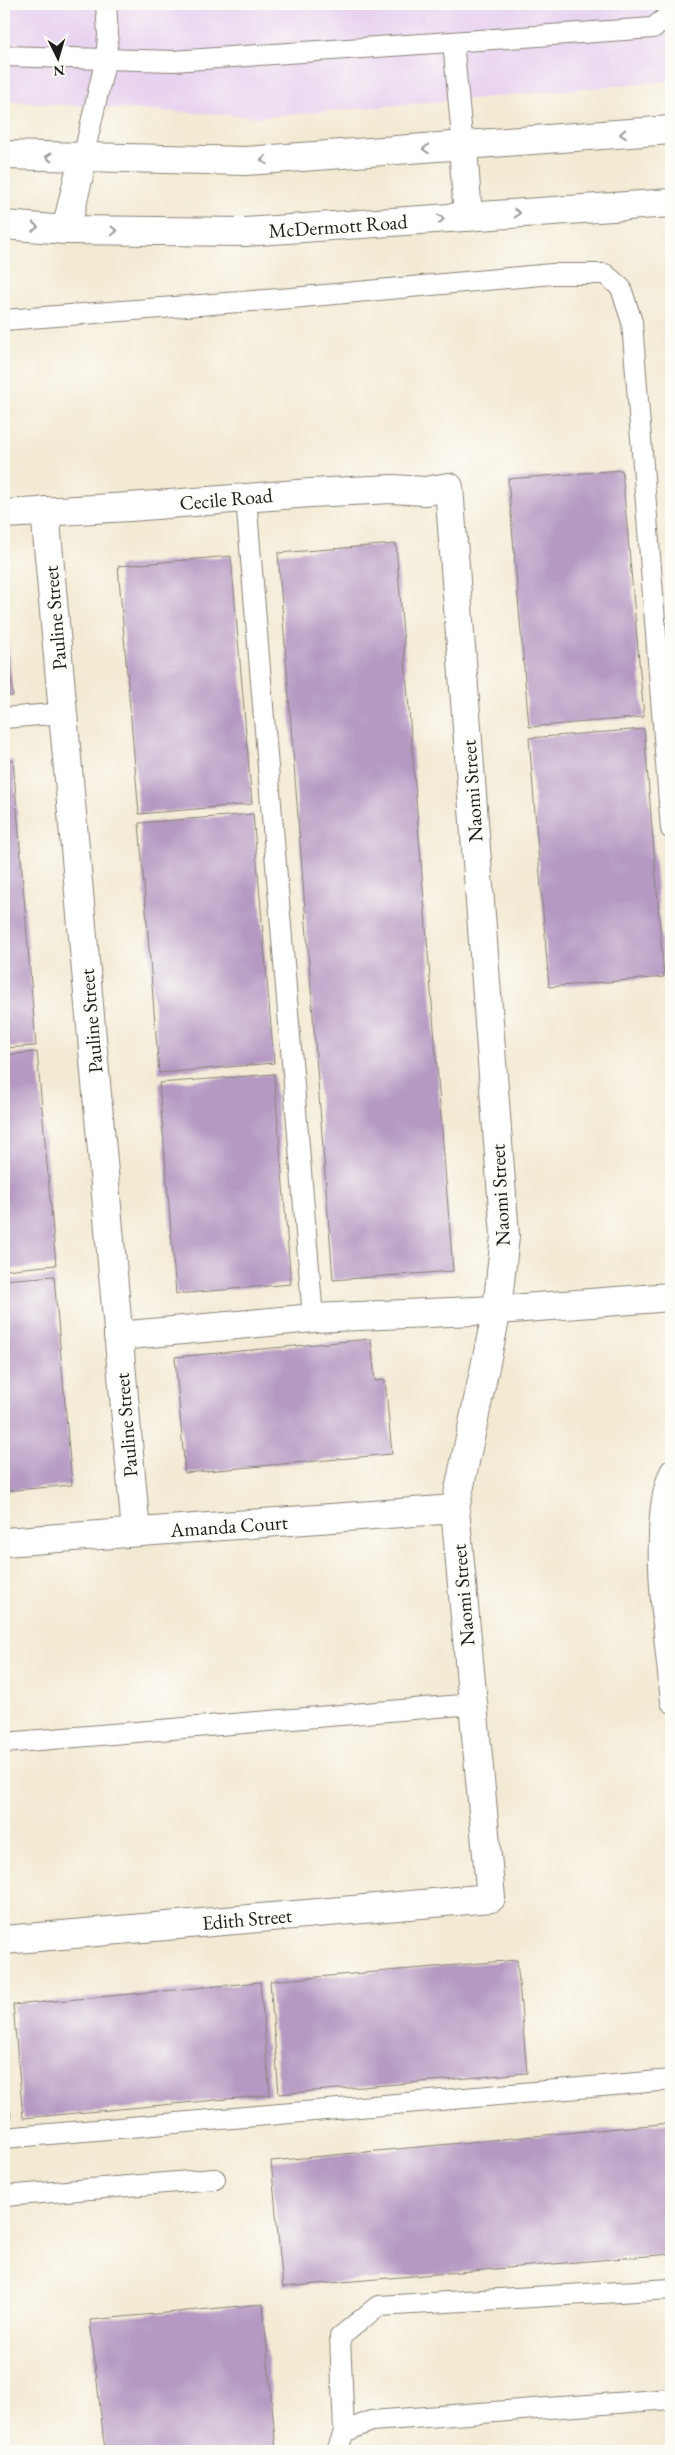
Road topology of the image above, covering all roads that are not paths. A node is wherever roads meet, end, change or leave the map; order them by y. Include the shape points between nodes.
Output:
1 (106, 4) edge
2 (671, 14) edge
3 (662, 27) edge
4 (453, 42) junction
5 (4, 56) edge
6 (106, 58) junction
7 (671, 130) edge
8 (463, 147) junction
9 (4, 155) edge
10 (83, 158) junction
11 (671, 203) edge
12 (468, 217) junction
13 (4, 225) edge
14 (66, 230) junction
15 (4, 320) edge
16 (449, 487) joint
17 (246, 498) junction
18 (44, 511) junction
19 (4, 514) edge
20 (64, 713) junction
21 (4, 718) edge
22 (671, 829) edge
23 (671, 1297) edge
24 (497, 1310) junction
25 (313, 1318) junction
26 (118, 1336) junction
27 (671, 1470) edge
28 (455, 1509) junction
29 (136, 1532) junction
30 (4, 1542) edge
31 (671, 1702) edge
32 (473, 1704) junction
33 (4, 1743) edge
34 (491, 1898) joint
35 (4, 1940) edge
36 (671, 2080) edge
37 (4, 2138) edge
38 (215, 2179) dead end
39 (4, 2196) edge
40 (671, 2289) edge
41 (671, 2400) edge
42 (344, 2432) junction
43 (337, 2451) edge

1 - 6 lane
2 - 3 lane
3 - 4 lane
4 - 6 lane via 173,62
4 - 8 lane
5 - 6 lane
6 - 10 lane
7 -> 8 street
8 -> 10 street via 246,161
8 - 12 street
10 -> 9 street
10 - 14 street
12 -> 11 street, McDermott Road
14 -> 12 street, McDermott Road via 245,232
13 -> 14 street, McDermott Road
15 - 22 lane via 552,274 605,274 621,288 632,322
16 - 17 street, Cecile Road via 425,491 392,489
16 - 24 street, Naomi Street via 505,1236
17 - 18 street, Cecile Road
17 - 25 lane
18 - 19 street, Cecile Road
18 - 20 street, Pauline Street
20 - 21 lane
20 - 26 street, Pauline Street
23 - 24 street
24 - 25 street
24 - 28 street, Naomi Street
25 - 26 street
26 - 29 street, Pauline Street
27 - 31 lane via 661,1508 660,1568
28 - 29 street, Amanda Court
28 - 32 street, Naomi Street
29 - 30 street, Amanda Court
32 - 33 lane
32 - 34 street, Naomi Street
34 - 35 street, Edith Street
36 - 37 lane
38 - 39 lane
40 - 42 lane via 378,2306 340,2336
41 - 42 lane via 371,2421
42 - 43 lane

